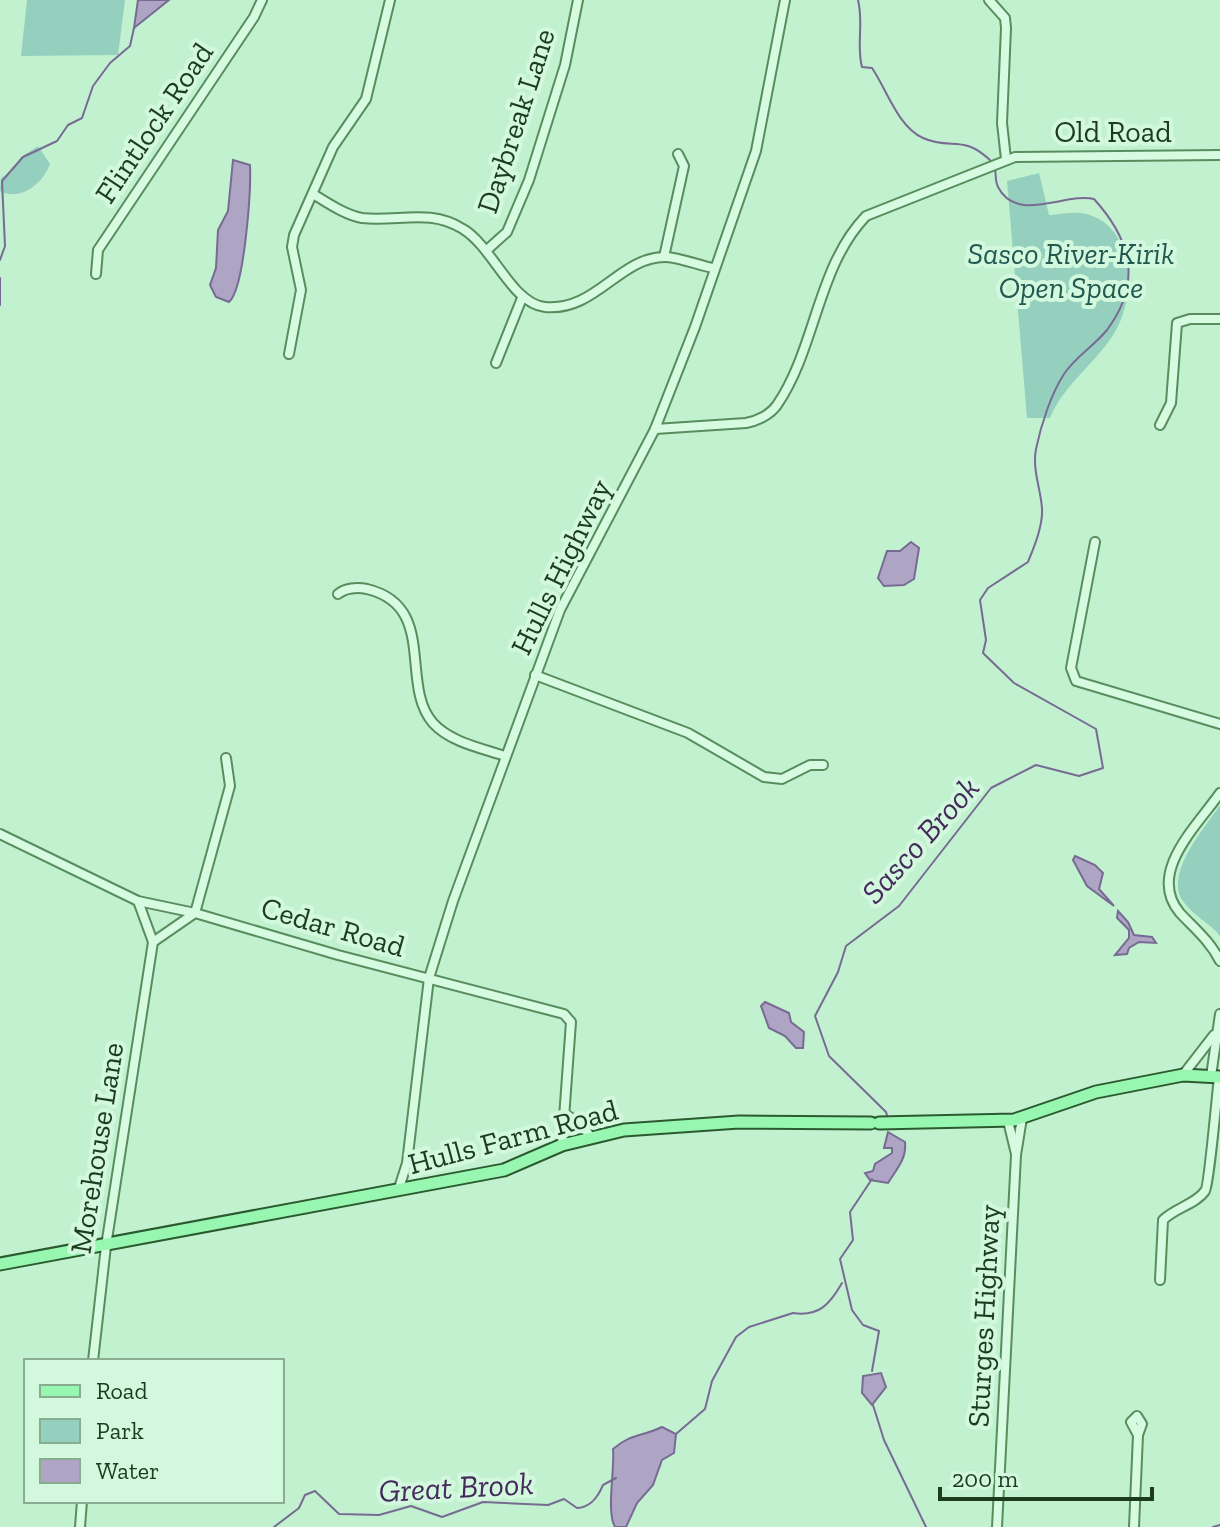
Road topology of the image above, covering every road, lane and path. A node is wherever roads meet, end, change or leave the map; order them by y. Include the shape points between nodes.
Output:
1 (262, 0) edge
2 (390, 0) edge
3 (578, 0) edge
4 (785, 0) edge
5 (989, 0) edge
6 (678, 154) dead end
7 (1220, 155) edge
8 (998, 164) junction
9 (313, 194) junction
10 (488, 249) junction
11 (664, 257) junction
12 (713, 268) junction
13 (96, 274) dead end
14 (522, 298) junction
15 (1220, 319) edge
16 (289, 354) dead end
17 (496, 363) dead end
18 (1160, 425) dead end
19 (655, 429) junction
20 (1095, 542) dead end
21 (338, 594) dead end
22 (535, 675) junction
23 (1220, 724) edge
24 (505, 756) junction
25 (226, 758) dead end
26 (823, 765) dead end
27 (1220, 793) edge
28 (1, 836) edge
29 (138, 901) junction
30 (195, 913) junction
31 (153, 942) junction
32 (1220, 961) edge
33 (429, 978) junction
34 (1220, 1014) edge
35 (1217, 1031) junction
36 (1183, 1075) junction
37 (1217, 1077) edge
38 (565, 1114) junction
39 (1022, 1118) junction
40 (1003, 1122) junction
41 (590, 1136) junction
42 (562, 1145) junction
43 (1016, 1155) junction
44 (407, 1163) junction
45 (412, 1188) junction
46 (398, 1191) junction
47 (106, 1246) junction
48 (0, 1264) edge
49 (1160, 1280) dead end
50 (93, 1359) edge
51 (1138, 1435) dead end
52 (82, 1503) edge
53 (80, 1527) edge
54 (997, 1527) edge
55 (1134, 1527) edge

1 - 13 street, Flintlock Road via 98,250
2 - 9 street via 366,99 333,147
3 - 10 street, Daybreak Lane via 565,65 529,180 507,232
4 - 12 street, Hulls Highway via 756,151
5 - 8 street via 1005,18 1006,28
6 - 11 street via 684,166
7 - 8 street, Old Road via 1043,155
8 - 19 street, Old Road via 866,216 856,226 776,407 746,423
9 - 10 street via 362,218 432,215 463,229
9 - 16 street via 292,247 301,290
10 - 14 street
11 - 12 street
11 - 14 street via 634,266 575,306 542,307
12 - 19 street, Hulls Highway
14 - 17 street
15 - 18 street via 1177,323 1171,403
19 - 22 street, Hulls Highway via 560,610
20 - 23 street via 1071,668 1076,681
21 - 24 street via 361,588 396,603 409,621 423,706 431,721 445,733
22 - 24 street, Hulls Highway
22 - 26 street via 688,733 764,777 782,779 810,765
24 - 33 street, Hulls Highway
25 - 30 street via 230,786
27 - 32 street via 1171,865 1166,883 1171,901
28 - 29 street, Cedar Road
29 - 30 street, Cedar Road
29 - 31 street, Morehouse Lane
30 - 31 street
30 - 33 street, Cedar Road
31 - 47 street, Morehouse Lane
33 - 38 street, Cedar Road via 564,1014 571,1022
33 - 44 street, Hulls Highway
34 - 35 street
35 - 36 street
35 - 37 street
36 - 37 main road, Hulls Farm Road
36 - 39 main road, Hulls Farm Road via 1096,1092
37 - 49 street via 1209,1184 1204,1193 1163,1220
38 - 41 street
38 - 42 street, Cedar Road
39 - 40 main road, Hulls Farm Road
39 - 43 street, Sturges Highway
40 - 41 main road, Hulls Farm Road via 739,1122
40 - 43 street, Sturges Highway
41 - 42 main road, Hulls Farm Road
42 - 45 main road, Hulls Farm Road via 504,1170
43 - 54 street, Sturges Highway
44 - 45 street, Hulls Highway
44 - 46 street, Hulls Highway
45 - 46 main road, Hulls Farm Road
46 - 47 main road, Hulls Farm Road
47 - 48 main road, Hulls Farm Road
47 - 50 street, Morehouse Lane
51 - 55 street
52 - 53 street

